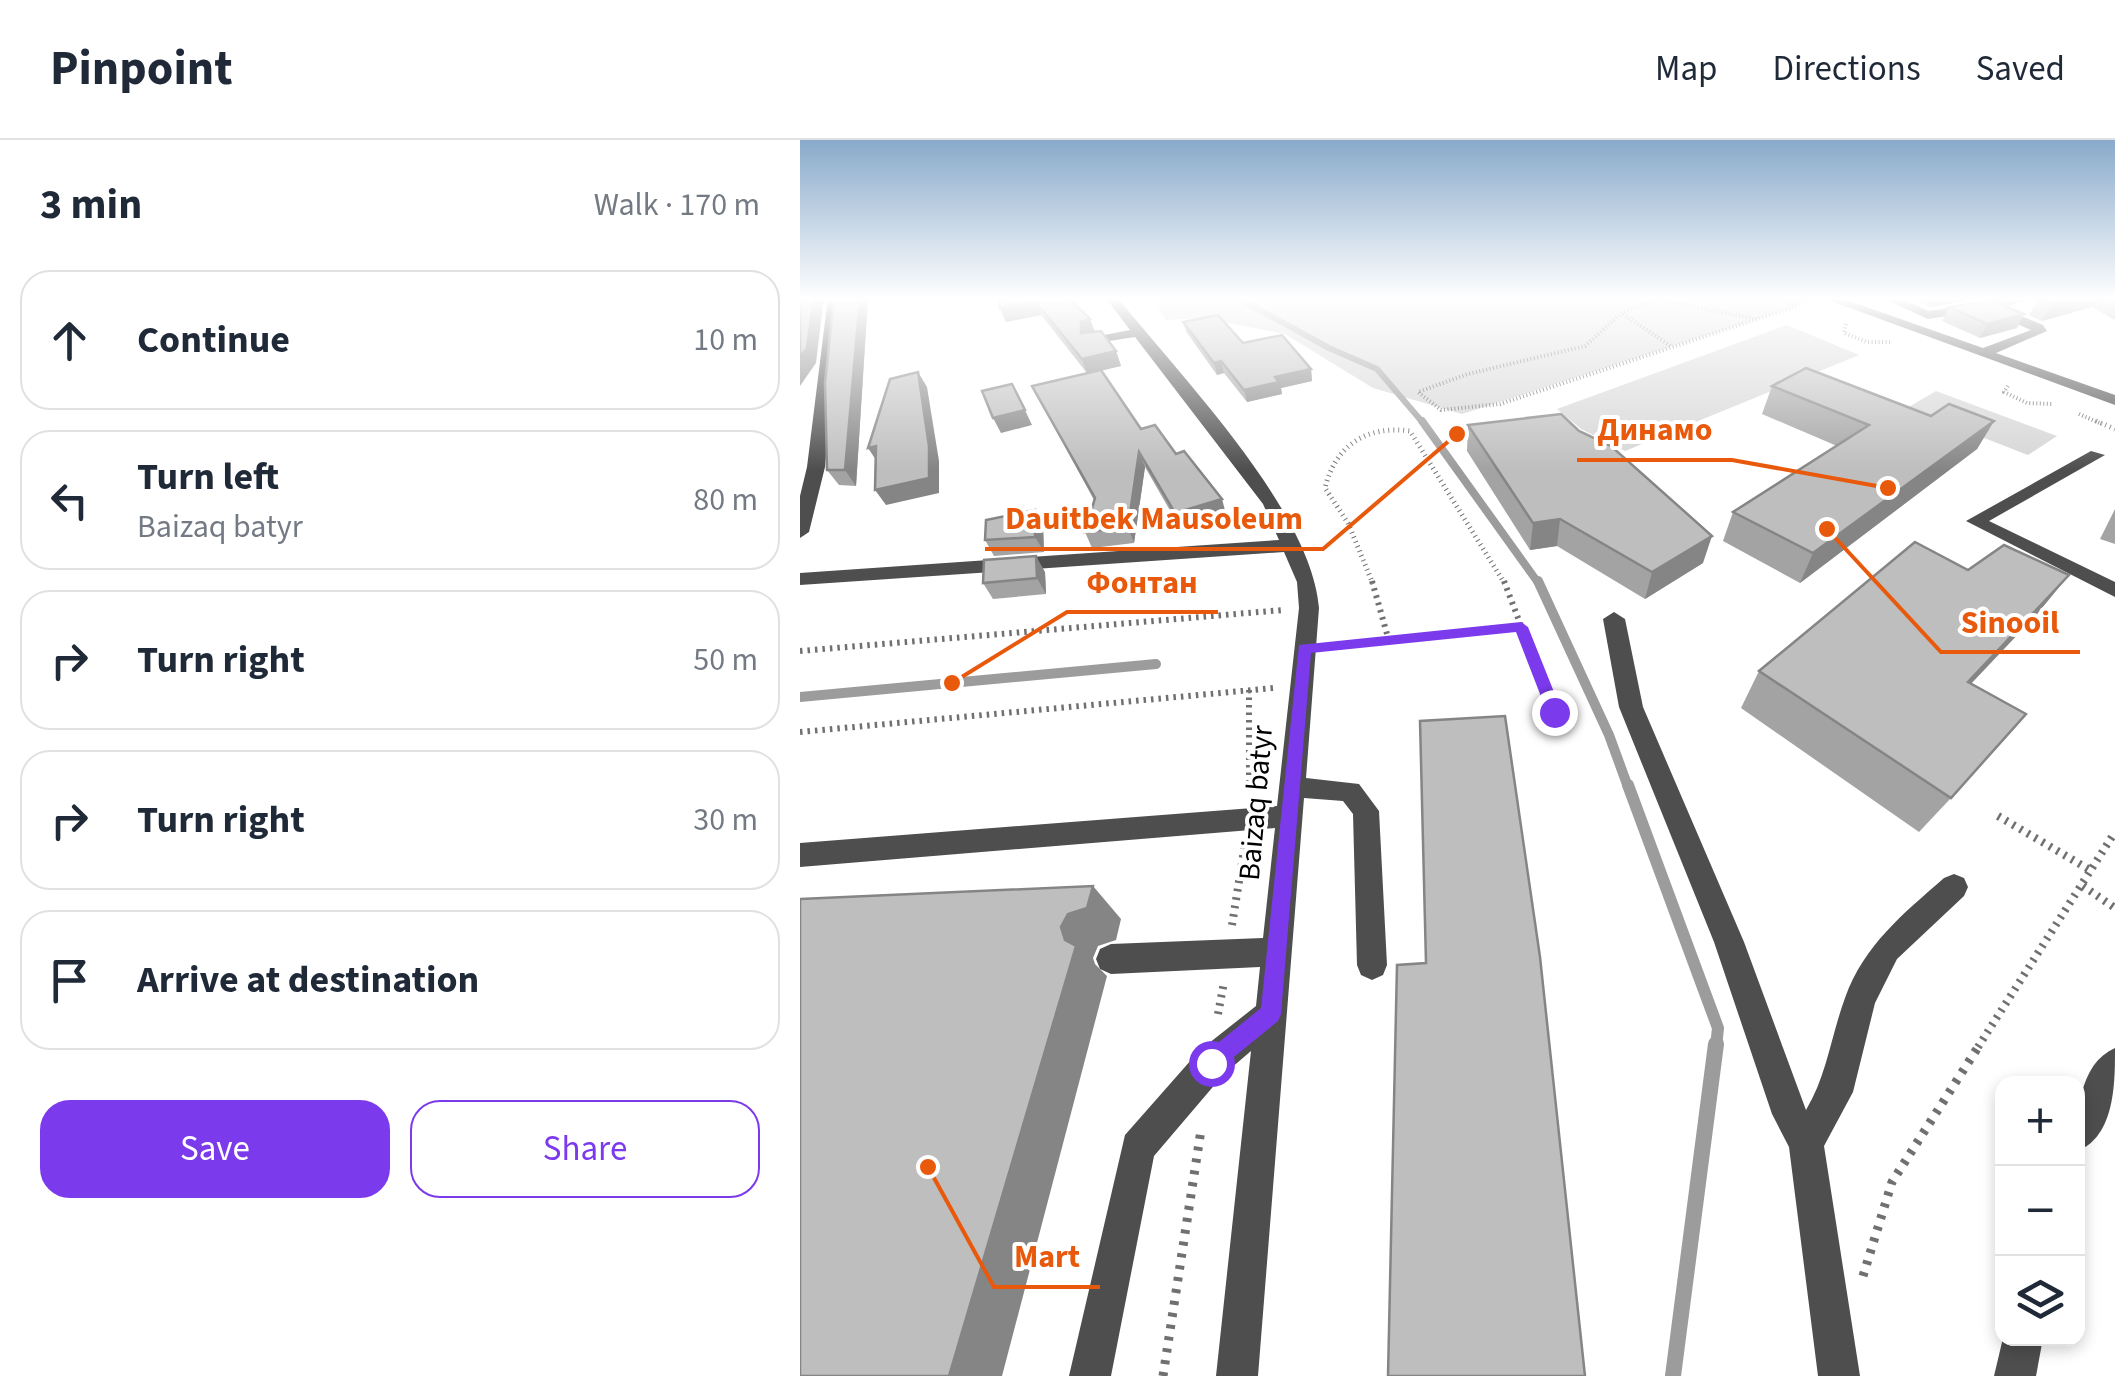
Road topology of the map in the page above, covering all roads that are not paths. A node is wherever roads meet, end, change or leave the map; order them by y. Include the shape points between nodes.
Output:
1 (828, 355) edge
2 (1156, 355) edge
3 (1993, 355) edge
4 (2115, 400) edge
5 (2097, 455) dead end
6 (800, 532) edge
7 (1294, 545) junction
8 (800, 579) edge
9 (2115, 590) edge
10 (1614, 618) dead end
11 (1290, 787) junction
12 (1286, 816) junction
13 (800, 855) edge
14 (1954, 887) dead end
15 (1276, 952) junction
16 (1111, 959) dead end
17 (1372, 965) dead end
18 (1270, 1014) junction
19 (2115, 1065) edge
20 (2085, 1120) edge
21 (1806, 1143) junction
22 (2021, 1346) edge
23 (1090, 1376) edge
24 (1237, 1376) edge
25 (1840, 1376) edge
26 (2015, 1376) edge

1 - 6 street via 816,467
2 - 7 street, Baizaq batyr via 1272,503
3 - 4 street
5 - 9 street via 1975,521
7 - 8 street
7 - 11 street, Baizaq batyr via 1309,608
10 - 21 street via 1631,707
11 - 12 street, Baizaq batyr
11 - 17 street via 1350,791 1366,811
12 - 13 street
12 - 15 street, Baizaq batyr
14 - 21 street via 1886,949 1860,1000 1836,1092
15 - 16 street
15 - 18 street, Baizaq batyr
18 - 23 street via 1211,1063 1138,1148
18 - 24 street, Baizaq batyr
19 - 20 street
21 - 25 street
22 - 26 street

